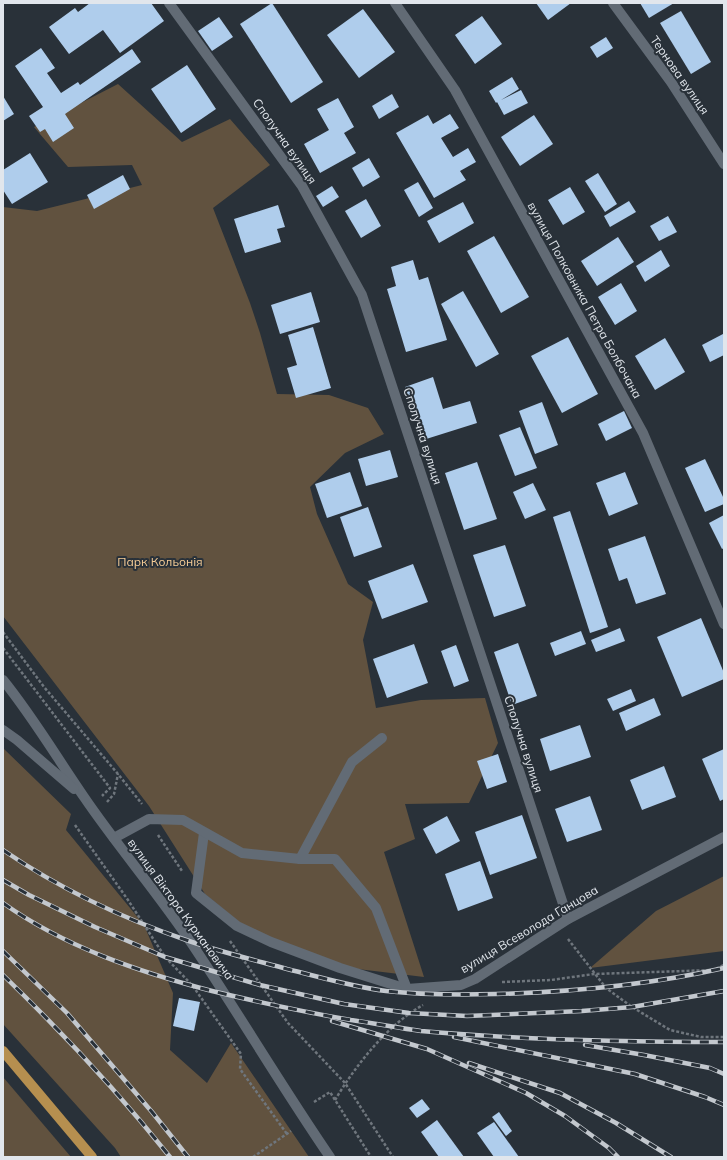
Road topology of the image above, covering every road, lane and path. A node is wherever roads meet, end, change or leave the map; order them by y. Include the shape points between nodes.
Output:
1 (169, 3) edge
2 (395, 3) edge
3 (613, 3) edge
4 (724, 164) edge
5 (724, 624) edge
6 (3, 632) edge
7 (3, 680) edge
8 (3, 730) edge
9 (382, 738) dead end
10 (84, 798) junction
11 (145, 809) dead end
12 (75, 825) dead end
13 (204, 833) junction
14 (158, 835) dead end
15 (724, 837) edge
16 (114, 838) junction
17 (300, 859) junction
18 (184, 873) dead end
19 (568, 919) junction
20 (558, 925) junction
21 (227, 937) dead end
22 (724, 965) edge
23 (594, 974) junction
24 (475, 979) junction
25 (407, 989) junction
26 (429, 1002) dead end
27 (724, 1037) edge
28 (3, 1051) edge
29 (345, 1083) junction
30 (335, 1100) junction
31 (299, 1110) junction
32 (291, 1131) dead end
33 (287, 1134) junction
34 (92, 1157) edge
35 (253, 1157) edge
36 (330, 1157) edge
37 (371, 1157) edge
38 (393, 1157) edge

1 - 19 street, Сполучна вулиця via 302,186 362,295
2 - 5 street, вулиця Полковника Петра Болбочана via 455,90 643,433
3 - 4 street, Тернова вулиця via 671,82
6 - 11 path via 44,687
7 - 10 street, вулиця Віктора Курмановича
8 - 10 street
9 - 17 street via 352,762
10 - 16 street, вулиця Віктора Курмановича
12 - 33 path via 165,957 192,985 241,1054 240,1068
13 - 16 street via 183,820 149,819
13 - 17 street via 242,853
13 - 25 street via 196,893 237,926 340,968
14 - 18 path
15 - 19 street, вулиця Всеволода Ганцова
16 - 31 street, вулиця Віктора Курмановича via 226,994
17 - 25 street via 335,859 376,908
19 - 20 street, вулиця Всеволода Ганцова
20 - 23 path
20 - 24 street, вулиця Всеволода Ганцова
21 - 29 path via 288,1023
22 - 23 path via 713,970
23 - 24 path via 551,980 481,983
23 - 27 path via 606,988 670,1030 701,1037
24 - 25 street, вулиця Всеволода Ганцова via 460,984
26 - 29 path via 409,1013 383,1036
28 - 34 main road
29 - 30 path
29 - 38 path
30 - 31 path via 330,1092
30 - 37 path
31 - 36 street, вулиця Віктора Курмановича
32 - 33 path
33 - 35 path

